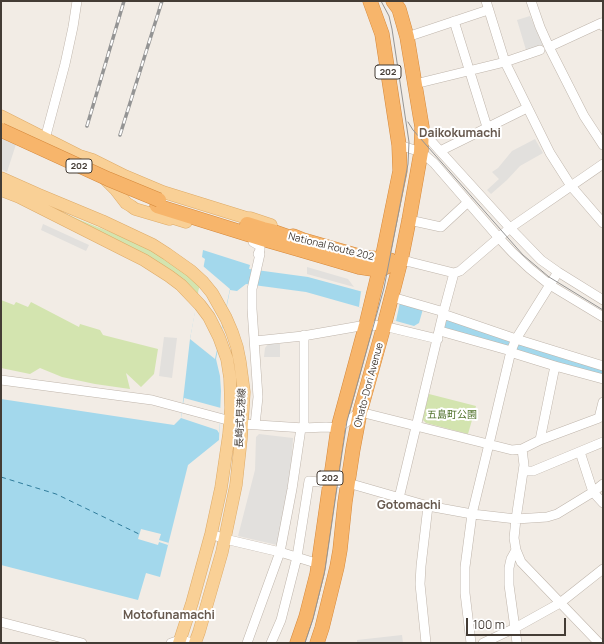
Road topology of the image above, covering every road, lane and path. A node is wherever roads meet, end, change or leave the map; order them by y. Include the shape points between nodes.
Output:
1 (77, 1) edge
2 (370, 1) edge
3 (393, 1) edge
4 (531, 1) edge
5 (487, 5) edge
6 (454, 21) junction
7 (603, 26) edge
8 (407, 37) junction
9 (545, 49) junction
10 (505, 62) junction
11 (469, 70) junction
12 (415, 84) junction
13 (527, 108) junction
14 (1, 116) edge
15 (422, 127) junction
16 (487, 127) junction
17 (1, 130) edge
18 (1, 138) edge
19 (45, 138) junction
20 (603, 145) edge
21 (399, 146) junction
22 (440, 151) junction
23 (421, 152) junction
24 (80, 156) junction
25 (434, 163) junction
26 (603, 164) edge
27 (418, 166) junction
28 (1, 178) edge
29 (139, 182) junction
30 (571, 186) junction
31 (1, 190) edge
32 (156, 198) junction
33 (468, 202) junction
34 (132, 207) junction
35 (170, 217) junction
36 (409, 220) junction
37 (248, 222) junction
38 (603, 223) edge
39 (510, 228) junction
40 (293, 236) junction
41 (499, 238) junction
42 (262, 241) junction
43 (401, 260) junction
44 (380, 265) junction
45 (558, 272) junction
46 (454, 273) junction
47 (550, 285) junction
48 (392, 298) junction
49 (603, 300) edge
50 (444, 313) junction
51 (603, 317) edge
52 (367, 319) junction
53 (385, 323) junction
54 (304, 335) junction
55 (439, 335) junction
56 (516, 339) junction
57 (255, 341) junction
58 (511, 351) junction
59 (556, 366) junction
60 (603, 366) edge
61 (603, 379) edge
62 (1, 380) edge
63 (603, 402) edge
64 (360, 412) junction
65 (601, 419) edge
66 (231, 422) junction
67 (255, 425) junction
68 (417, 427) junction
69 (302, 428) junction
70 (338, 428) junction
71 (540, 440) junction
72 (603, 442) edge
73 (489, 444) junction
74 (522, 449) junction
75 (580, 452) junction
76 (523, 471) junction
77 (329, 483) junction
78 (348, 483) junction
79 (603, 484) edge
80 (593, 492) junction
81 (400, 498) junction
82 (603, 503) edge
83 (428, 506) junction
84 (472, 514) junction
85 (516, 519) junction
86 (211, 534) junction
87 (225, 540) junction
88 (516, 550) junction
89 (280, 552) junction
90 (298, 557) junction
91 (319, 564) junction
92 (603, 569) edge
93 (560, 603) junction
94 (1, 622) edge
95 (515, 628) junction
96 (176, 642) edge
97 (82, 643) edge
98 (194, 643) edge
99 (247, 643) edge
100 (271, 643) edge
101 (297, 643) edge
102 (317, 643) edge
103 (426, 643) edge
104 (471, 643) edge
105 (483, 643) edge
106 (517, 643) edge
107 (599, 643) edge

1 - 19 street via 65,64
2 - 21 highway, 202 via 382,34
3 - 8 highway, 202 via 399,9
4 - 9 street
5 - 6 street
5 - 10 street
6 - 8 street
6 - 11 street
7 - 9 street via 601,23
8 - 12 highway, 202
9 - 10 street
9 - 20 street
10 - 11 street
10 - 13 street
11 - 12 street
11 - 16 street
12 - 15 highway, 202
13 - 16 street
13 - 30 street via 550,153
14 - 19 main road
15 - 22 street
15 - 23 highway, Ohato-Dori Avenue / 202
16 - 22 street
17 - 32 highway, National Route 202 / 202, bridge
18 - 32 highway, National Route 202 / 202 via 104,185
19 - 24 main road
21 - 23 street
21 - 44 highway, Ohato-Dori Avenue / 202 via 400,171
22 - 39 street
23 - 25 street
23 - 27 highway, Ohato-Dori Avenue / 202
24 - 29 main road
24 - 34 main road
25 - 27 street
25 - 33 street
26 - 30 street
27 - 36 highway, Ohato-Dori Avenue / 202
28 - 66 main road, 長崎式見港線 via 153,245 181,263 203,282 221,308 237,347 244,392
29 - 32 main road
29 - 34 main road via 136,203
30 - 38 street
30 - 39 street
31 - 66 main road, 長崎式見港線 via 144,260 169,276 191,295 215,327 225,354 230,378
32 - 35 main road via 146,187 142,188 138,204 140,207
32 - 37 highway, National Route 202 / 202
32 - 42 highway, National Route 202 / 202
33 - 36 street via 442,228
33 - 41 street
34 - 35 main road via 169,219
35 - 42 main road
36 - 43 highway, Ohato-Dori Avenue / 202
37 - 40 main road via 250,218 294,234
37 - 42 highway, National Route 202 / 202
39 - 41 street
39 - 45 street via 541,260
40 - 42 highway, National Route 202 / 202 via 292,238 272,230
40 - 44 highway, National Route 202 / 202
41 - 46 street via 460,272
41 - 47 street
42 - 44 highway, National Route 202 / 202 via 359,267
42 - 57 street via 252,289
43 - 44 highway, National Route 202 / 202
43 - 46 street
43 - 48 highway, Ohato-Dori Avenue / 202
44 - 52 highway, Ohato-Dori Avenue / 202
45 - 47 street
45 - 49 street
46 - 50 street
47 - 51 street
47 - 56 street
48 - 50 street
48 - 53 highway, Ohato-Dori Avenue / 202
50 - 55 street
50 - 56 street
52 - 53 street
52 - 54 street
52 - 70 highway, Ohato-Dori Avenue / 202
53 - 55 street
53 - 64 highway, Ohato-Dori Avenue / 202
54 - 57 street
54 - 69 street
55 - 58 street
55 - 68 street
56 - 58 street
56 - 60 street
57 - 67 street via 258,397
58 - 59 street
58 - 73 street
59 - 61 street
59 - 71 street
62 - 66 street via 152,400
63 - 65 street
64 - 68 street
64 - 70 street
64 - 78 highway, Ohato-Dori Avenue / 202
65 - 71 street
66 - 67 street
66 - 86 main road, 長崎式見港線
66 - 87 main road, 長崎式見港線 via 236,485
67 - 69 street
68 - 73 street
68 - 81 street
69 - 70 street
69 - 89 street
70 - 77 highway, Ohato-Dori Avenue / 202
71 - 74 street
72 - 75 street
73 - 74 street via 512,450
73 - 84 street
74 - 76 street
75 - 76 street via 532,471
75 - 80 street
76 - 85 street
77 - 78 street
77 - 90 street via 309,481
77 - 91 highway, Ohato-Dori Avenue / 202
78 - 81 street
78 - 102 highway, Ohato-Dori Avenue / 202 via 337,567
79 - 80 street
80 - 82 street
80 - 85 street via 557,514 542,518
81 - 83 street
83 - 84 street
83 - 103 street via 420,584
84 - 85 street
84 - 104 street via 465,567 465,593
85 - 88 street
86 - 87 street
86 - 96 main road, 長崎式見港線 via 192,603
87 - 89 street
87 - 98 main road, 長崎式見港線
88 - 93 street via 521,562
88 - 95 street via 509,568
89 - 90 street
89 - 99 street
90 - 91 street
90 - 100 street via 281,620
91 - 101 highway, Ohato-Dori Avenue / 202
92 - 93 street
93 - 95 street
93 - 107 street
94 - 97 street
95 - 105 street
95 - 106 street
96 - 98 street

